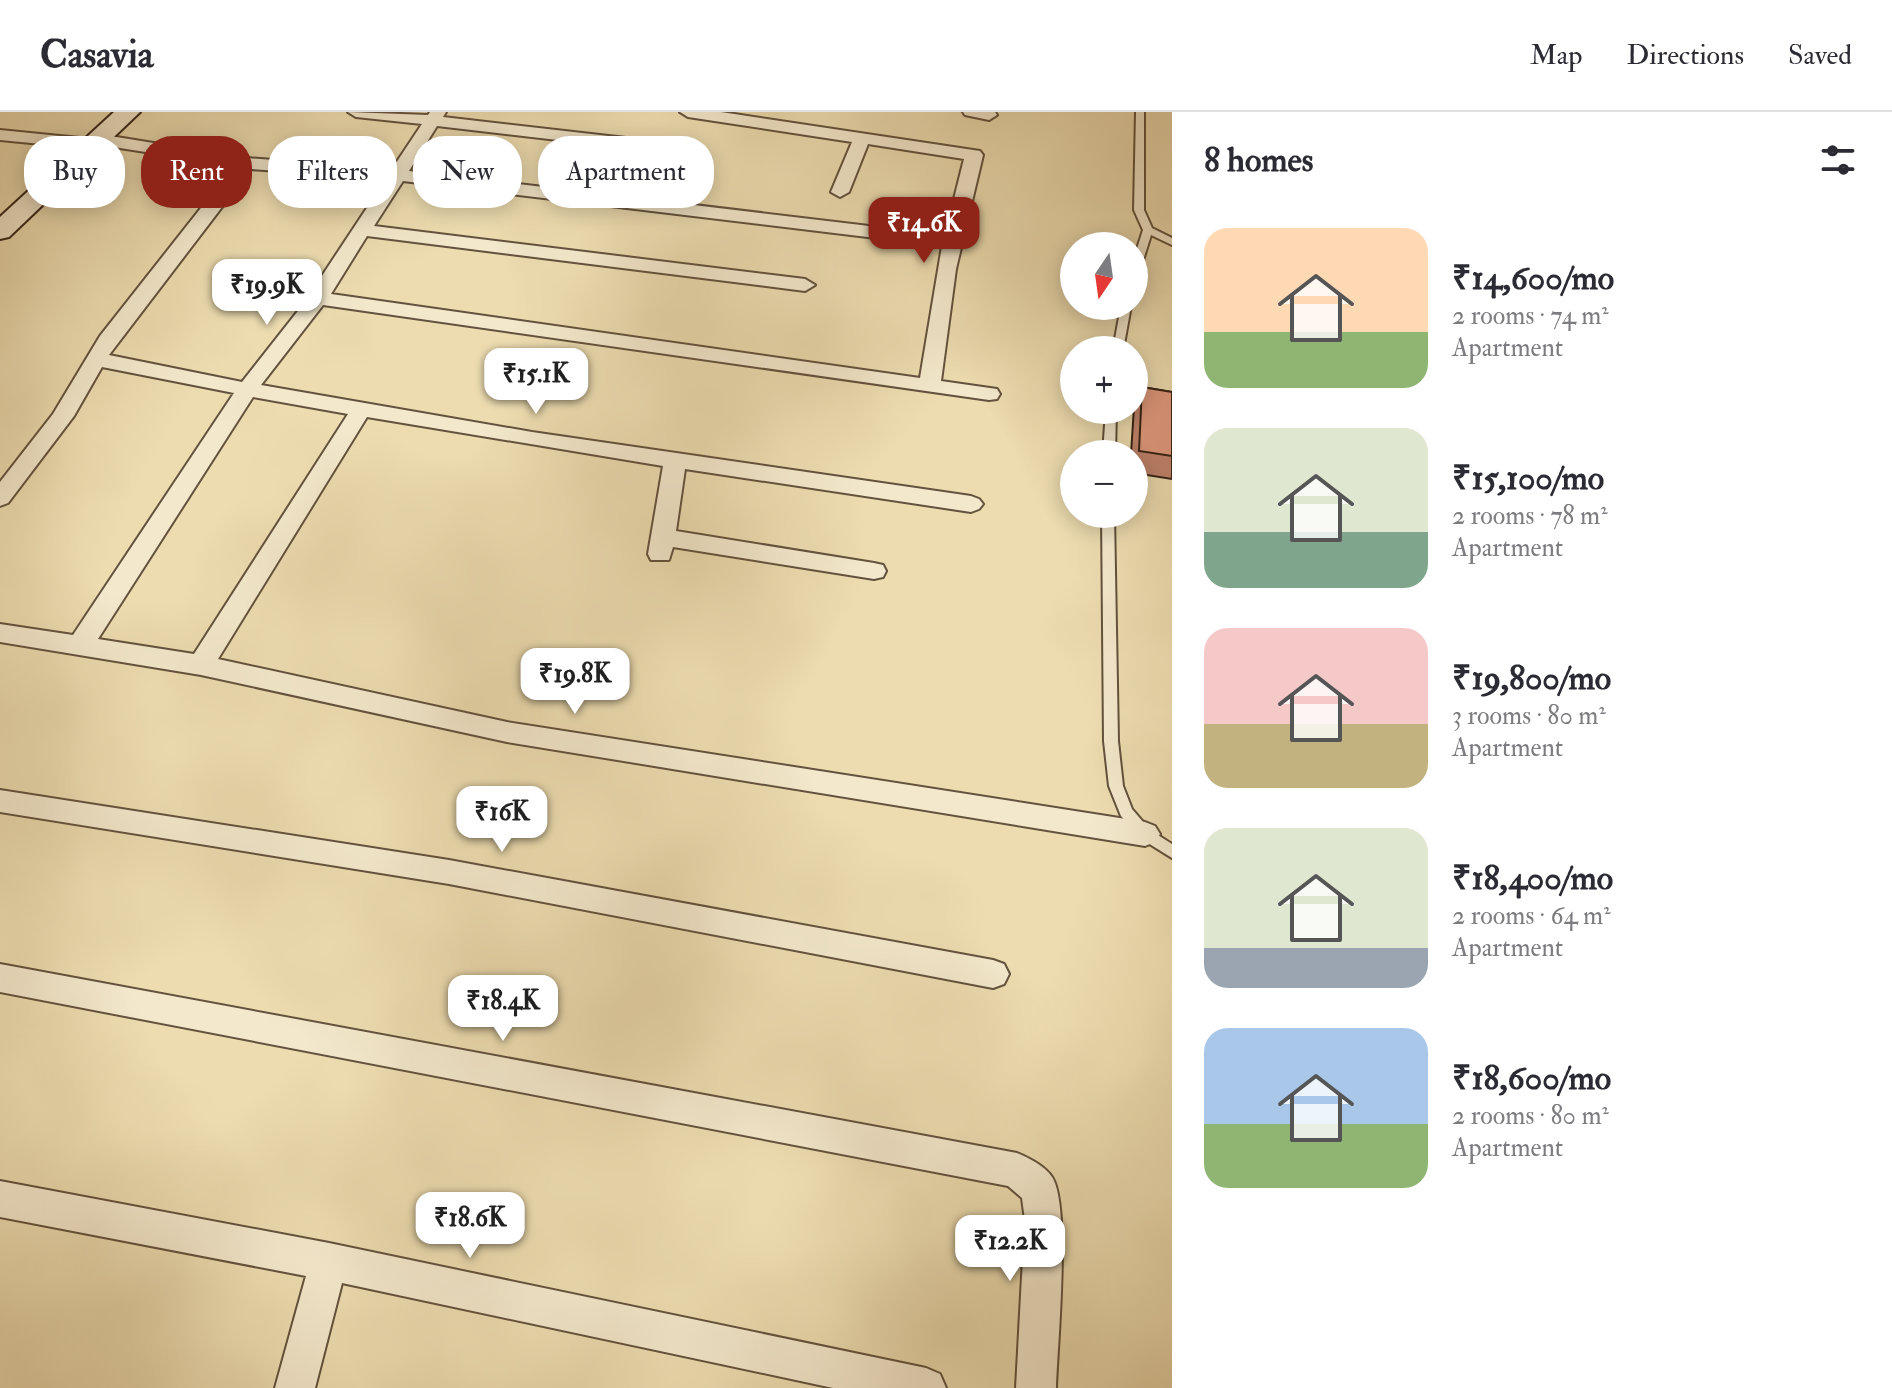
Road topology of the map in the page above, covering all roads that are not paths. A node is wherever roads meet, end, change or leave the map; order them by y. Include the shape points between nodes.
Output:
1 (128, 112) edge
2 (356, 112) edge
3 (688, 112) edge
4 (971, 112) edge
5 (1140, 112) edge
6 (989, 115) dead end
7 (434, 117) edge
8 (0, 135) edge
9 (102, 136) edge
10 (579, 136) edge
11 (24, 137) edge
12 (862, 137) junction
13 (252, 163) edge
14 (399, 175) junction
15 (840, 192) dead end
16 (24, 205) edge
17 (211, 208) edge
18 (4, 222) edge
19 (363, 230) junction
20 (1148, 230) joint
21 (951, 241) junction
22 (1172, 242) edge
23 (805, 285) dead end
24 (234, 286) dead end
25 (318, 298) junction
26 (96, 359) junction
27 (930, 385) junction
28 (246, 391) junction
29 (989, 394) dead end
30 (361, 410) junction
31 (675, 462) junction
32 (0, 498) edge
33 (971, 504) dead end
34 (1108, 528) edge
35 (874, 571) dead end
36 (0, 633) edge
37 (80, 646) junction
38 (201, 665) junction
39 (0, 801) edge
40 (1145, 834) junction
41 (1172, 852) edge
42 (993, 974) dead end
43 (0, 978) edge
44 (0, 1199) edge
45 (329, 1262) junction
46 (295, 1388) edge
47 (926, 1388) edge
48 (1036, 1388) edge

1 - 9 main road
2 - 7 street
3 - 12 street
4 - 6 street
5 - 20 lane via 1139,210
7 - 10 street
7 - 14 street
8 - 11 street
12 - 15 street
12 - 21 street via 974,155
13 - 14 street
14 - 19 street
14 - 21 street
16 - 18 main road
17 - 26 street
19 - 23 street
19 - 25 street
20 - 22 lane
21 - 27 street
24 - 25 street
25 - 27 street
25 - 28 street
26 - 28 street
26 - 32 street via 63,416
27 - 29 street
28 - 30 street
28 - 37 street
30 - 31 street
30 - 38 street
31 - 33 street
31 - 35 street via 661,546
34 - 40 lane via 1116,786 1126,812
36 - 37 street
37 - 38 street
38 - 40 street via 507,732
39 - 42 street via 449,872
40 - 41 lane
43 - 48 street via 1017,1170 1039,1189 1043,1220
44 - 45 street
45 - 46 street
45 - 47 street

